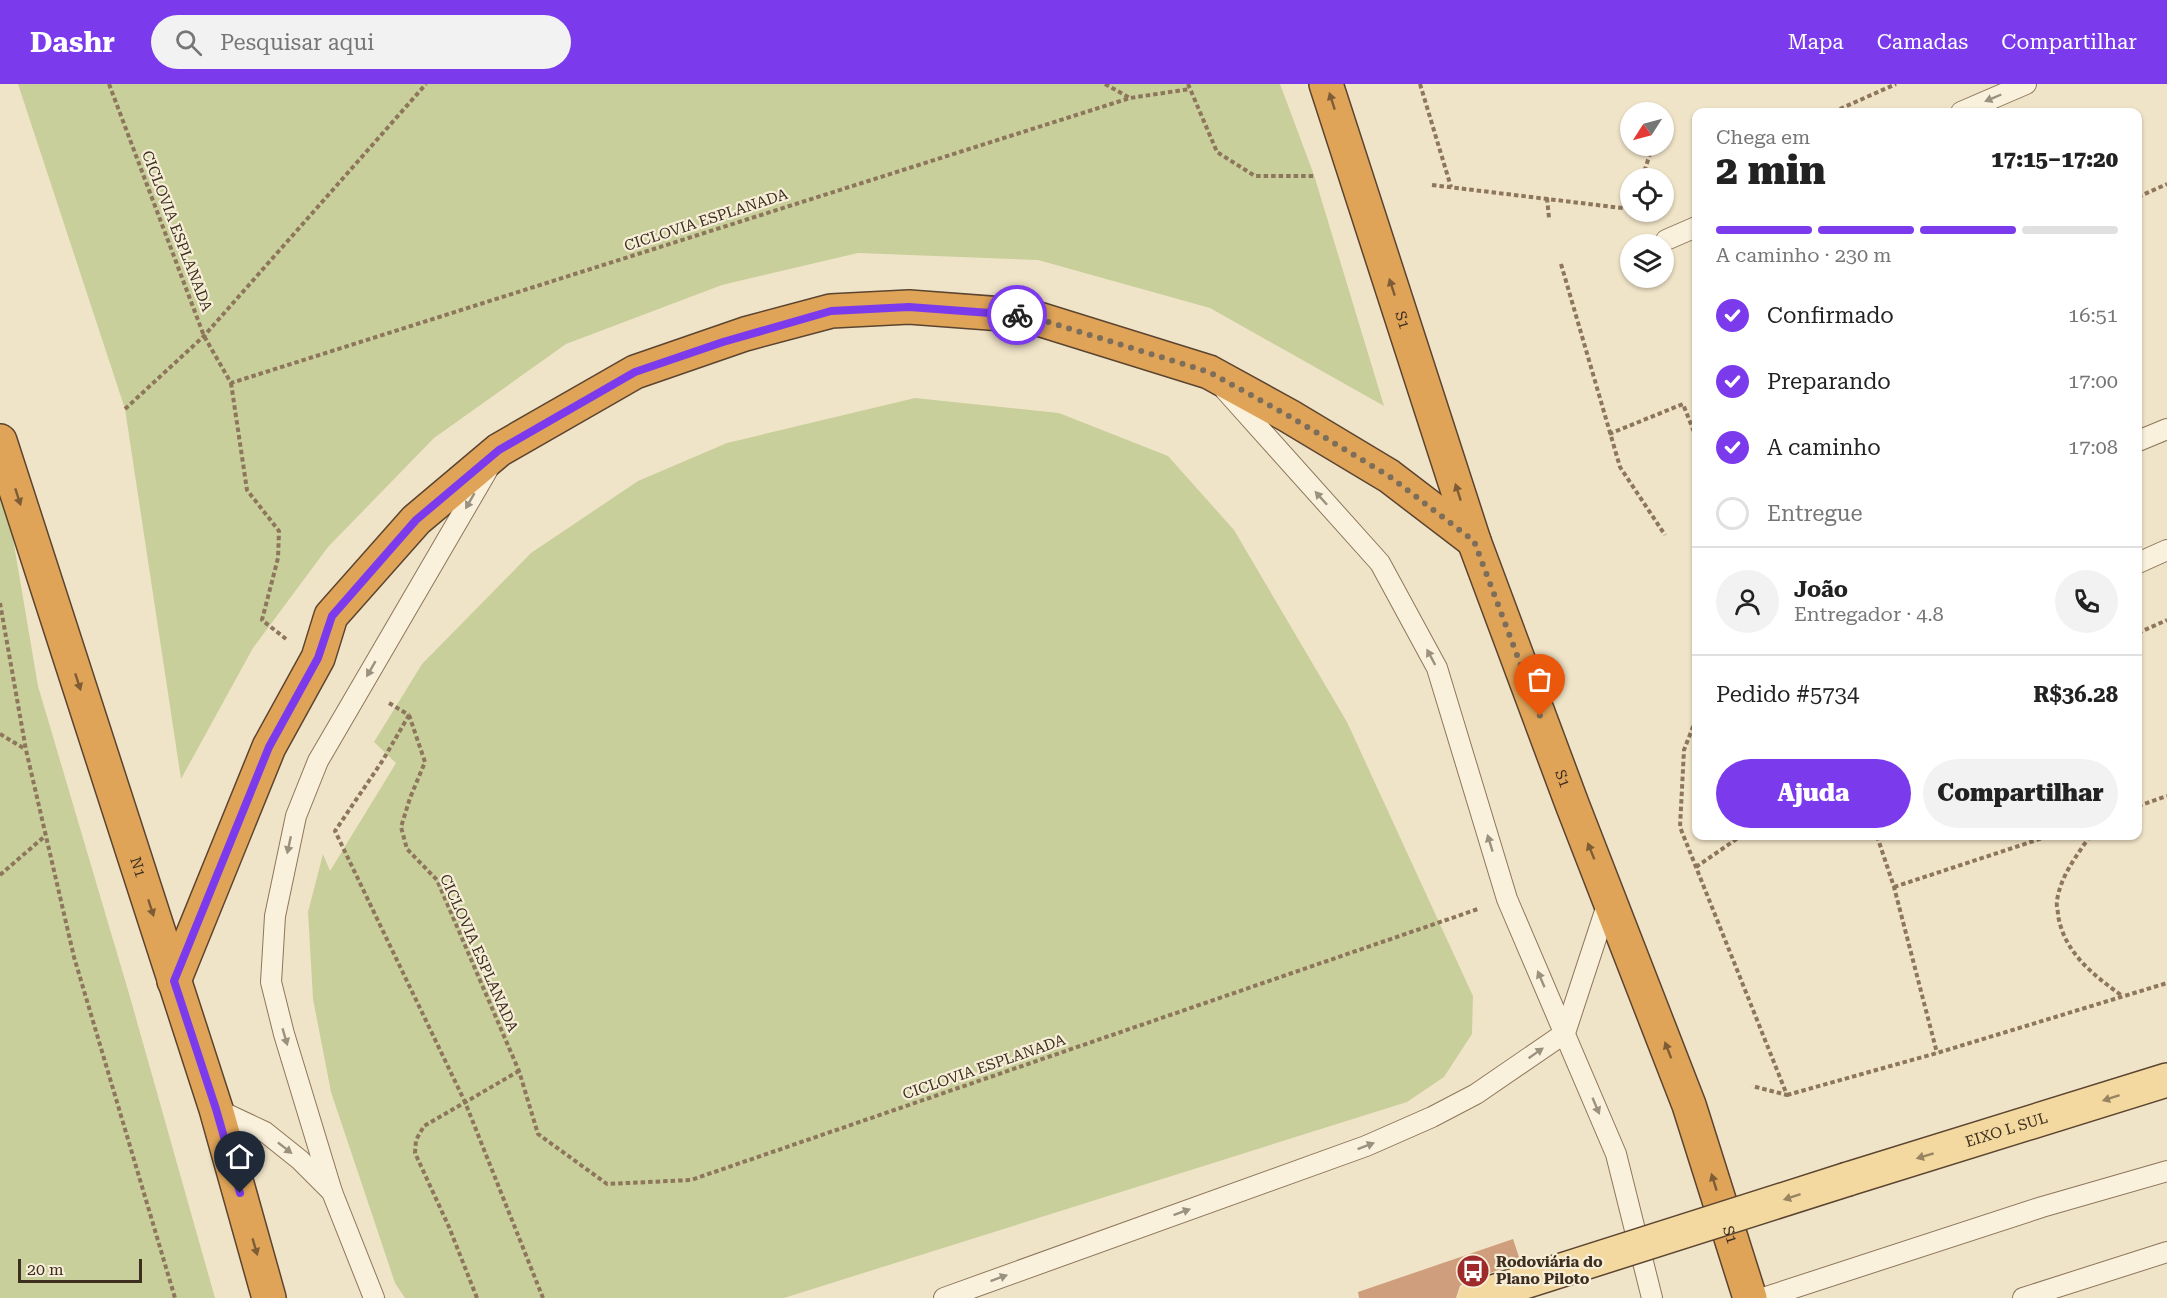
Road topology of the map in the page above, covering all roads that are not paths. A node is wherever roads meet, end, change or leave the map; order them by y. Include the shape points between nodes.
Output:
1 (1326, 84) edge
2 (2026, 84) edge
3 (1969, 108) edge
4 (1692, 229) edge
5 (1674, 237) edge
6 (1209, 372) junction
7 (2167, 429) edge
8 (2142, 439) edge
9 (0, 441) edge
10 (499, 450) junction
11 (1474, 541) junction
12 (2167, 550) edge
13 (2142, 561) edge
14 (1610, 898) junction
15 (174, 981) junction
16 (1565, 1033) junction
17 (2167, 1080) edge
18 (216, 1109) junction
19 (2167, 1170) edge
20 (332, 1192) junction
21 (2167, 1252) edge
22 (269, 1298) edge
23 (374, 1298) edge
24 (944, 1298) edge
25 (1474, 1298) edge
26 (1652, 1298) edge
27 (1750, 1298) edge
28 (1763, 1298) edge
29 (2023, 1298) edge

11 -> 1 highway, S1
2 -> 3 lane
4 - 5 lane
6 - 10 highway via 1029,316 909,307 831,311 745,334 635,372
6 - 11 highway via 1389,476
16 -> 6 lane via 1507,899 1437,668 1380,563
7 - 8 lane
9 -> 15 highway, N1
10 - 15 highway via 416,520 332,616 318,658 269,747
10 -> 20 lane via 318,761 296,816 274,916 271,982
14 -> 11 highway, S1
12 - 13 lane
14 - 16 lane
27 -> 14 highway, S1 via 1689,1105
15 - 18 highway, N1
24 -> 16 lane via 1366,1146 1476,1094
16 -> 26 lane via 1616,1154
17 -> 25 main road, EIXO L SUL, bridge
18 -> 20 lane via 264,1132
18 -> 22 highway, N1
19 - 28 lane
20 - 23 lane
21 - 29 lane

